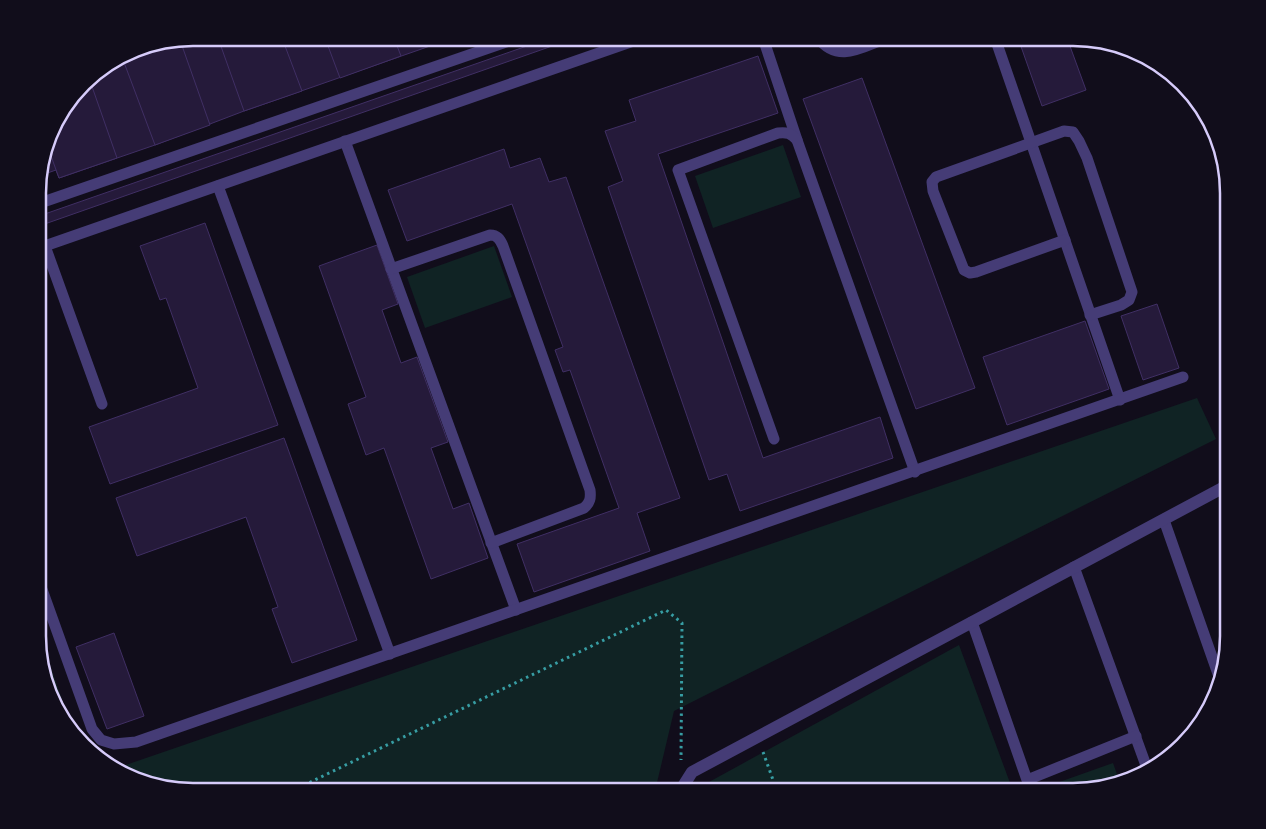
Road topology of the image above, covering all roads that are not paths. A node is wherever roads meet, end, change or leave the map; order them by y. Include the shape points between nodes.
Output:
1 (495, 46) edge
2 (619, 46) edge
3 (766, 46) edge
4 (826, 46) edge
5 (865, 46) edge
6 (998, 46) edge
7 (797, 140) junction
8 (345, 141) junction
9 (1031, 142) junction
10 (218, 186) junction
11 (46, 202) edge
12 (1065, 240) junction
13 (46, 246) edge
14 (46, 257) edge
15 (391, 269) junction
16 (1090, 315) junction
17 (1183, 377) dead end
18 (1120, 400) junction
19 (102, 404) dead end
20 (774, 439) dead end
21 (915, 472) junction
22 (1219, 489) edge
23 (1164, 520) junction
24 (491, 543) junction
25 (1074, 567) junction
26 (46, 601) edge
27 (516, 610) junction
28 (972, 622) junction
29 (390, 654) junction
30 (1216, 668) edge
31 (1136, 736) junction
32 (1145, 763) edge
33 (686, 782) edge

1 - 11 lane
2 - 8 lane
3 - 7 lane
4 - 5 lane via 836,52 849,52
6 - 9 lane
7 - 20 lane via 792,134 778,133 678,170
7 - 21 lane
8 - 10 lane
8 - 15 lane
9 - 12 lane
9 - 12 lane via 936,177 932,182 933,190 964,270 970,273
9 - 16 lane via 1064,131 1073,132 1087,158 1132,292 1129,300 1121,305
10 - 13 lane
10 - 29 lane
12 - 16 lane
14 - 19 lane
15 - 24 lane
15 - 24 lane via 490,235 499,239 503,246 591,498 584,508
16 - 18 lane
17 - 18 lane
18 - 21 lane
21 - 27 lane
22 - 23 street
23 - 25 street
23 - 30 lane
24 - 27 lane
25 - 28 street
25 - 31 lane
26 - 29 lane via 92,729 101,740 114,744 136,742
27 - 29 lane
28 - 31 lane via 1027,780
28 - 33 street via 692,772
31 - 32 lane

